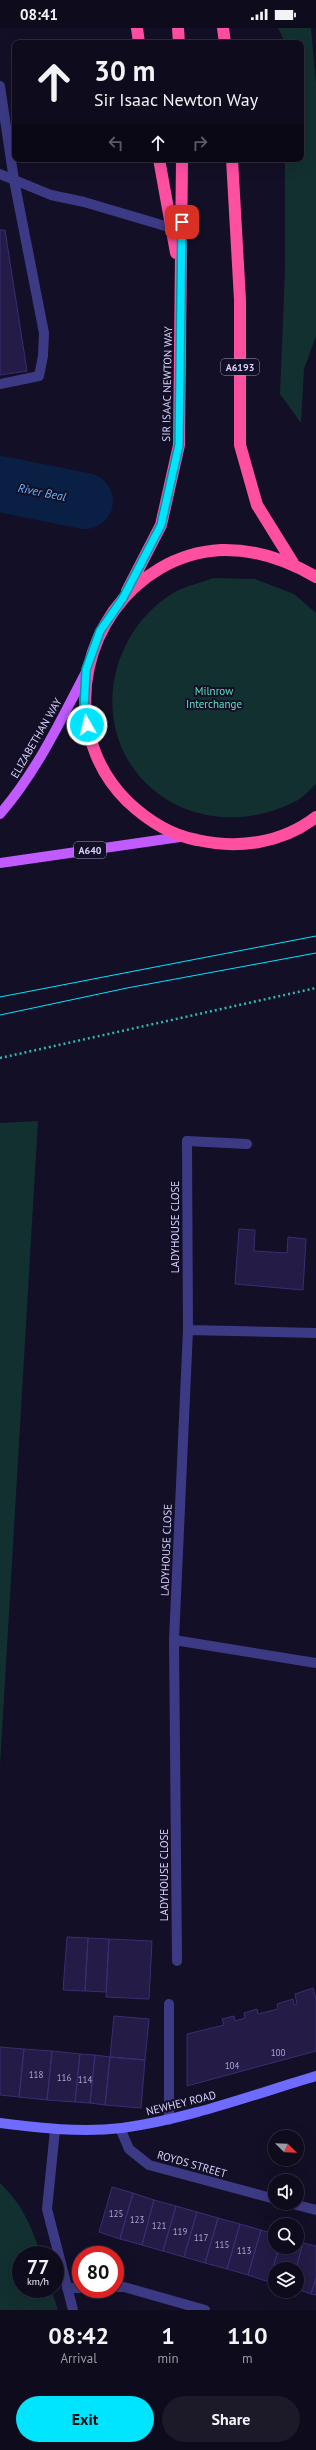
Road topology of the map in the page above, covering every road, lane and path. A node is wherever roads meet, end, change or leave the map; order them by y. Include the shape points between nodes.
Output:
1 (137, 28) edge
2 (178, 28) edge
3 (223, 28) edge
4 (139, 40) edge
5 (179, 40) edge
6 (225, 40) edge
7 (0, 86) edge
8 (161, 162) edge
9 (182, 162) edge
10 (232, 162) edge
11 (0, 174) edge
12 (14, 180) junction
13 (172, 228) junction
14 (181, 286) junction
15 (0, 384) edge
16 (293, 563) junction
17 (316, 577) edge
18 (123, 598) junction
19 (86, 670) junction
20 (0, 814) edge
21 (316, 817) edge
22 (180, 837) junction
23 (0, 863) edge
24 (316, 988) edge
25 (0, 1058) edge
26 (247, 1144) dead end
27 (188, 1330) junction
28 (316, 1333) edge
29 (174, 1640) junction
30 (316, 1663) edge
31 (177, 1961) dead end
32 (169, 2004) dead end
33 (316, 2076) edge
34 (169, 2120) junction
35 (0, 2123) edge
36 (120, 2128) junction
37 (55, 2130) junction
38 (268, 2198) edge
39 (304, 2207) edge
40 (316, 2210) edge
41 (124, 2287) edge
42 (67, 2288) junction
43 (72, 2288) edge
44 (73, 2310) edge
45 (205, 2310) edge

1 - 4 highway
2 - 5 highway
3 - 6 highway
7 - 12 street
8 - 13 highway
9 - 14 highway, SIR ISAAC NEWTON WAY
10 - 16 highway, A6193 via 240,300 240,445 257,505
11 - 12 street
12 - 13 street via 51,195
12 - 15 street via 44,333 43,356 39,376
13 - 14 highway
14 - 18 highway, SIR ISAAC NEWTON WAY via 179,445 161,525
16 - 17 highway, A640
16 - 18 highway, A640 via 258,552 221,550 185,558 151,574
18 - 19 highway, A640 via 100,631
19 - 20 main road, ELIZABETHAN WAY / A640 via 55,732 20,791
19 - 22 highway, A640 via 84,711 94,752 111,782 144,817
21 - 22 highway, A640 via 302,828 263,842 221,846
22 - 23 main road, A640
24 - 25 path
26 - 27 street, LADYHOUSE CLOSE via 187,1141
27 - 28 street
27 - 29 street, LADYHOUSE CLOSE
29 - 30 street
29 - 31 street, LADYHOUSE CLOSE
32 - 34 street
33 - 34 street, NEWHEY ROAD
34 - 36 street, NEWHEY ROAD
35 - 37 street, NEWHEY ROAD
36 - 37 street, NEWHEY ROAD
36 - 38 street, ROYDS STREET via 129,2149 149,2165
37 - 42 street via 47,2209
39 - 40 street
41 - 45 street
42 - 43 street
42 - 44 street

